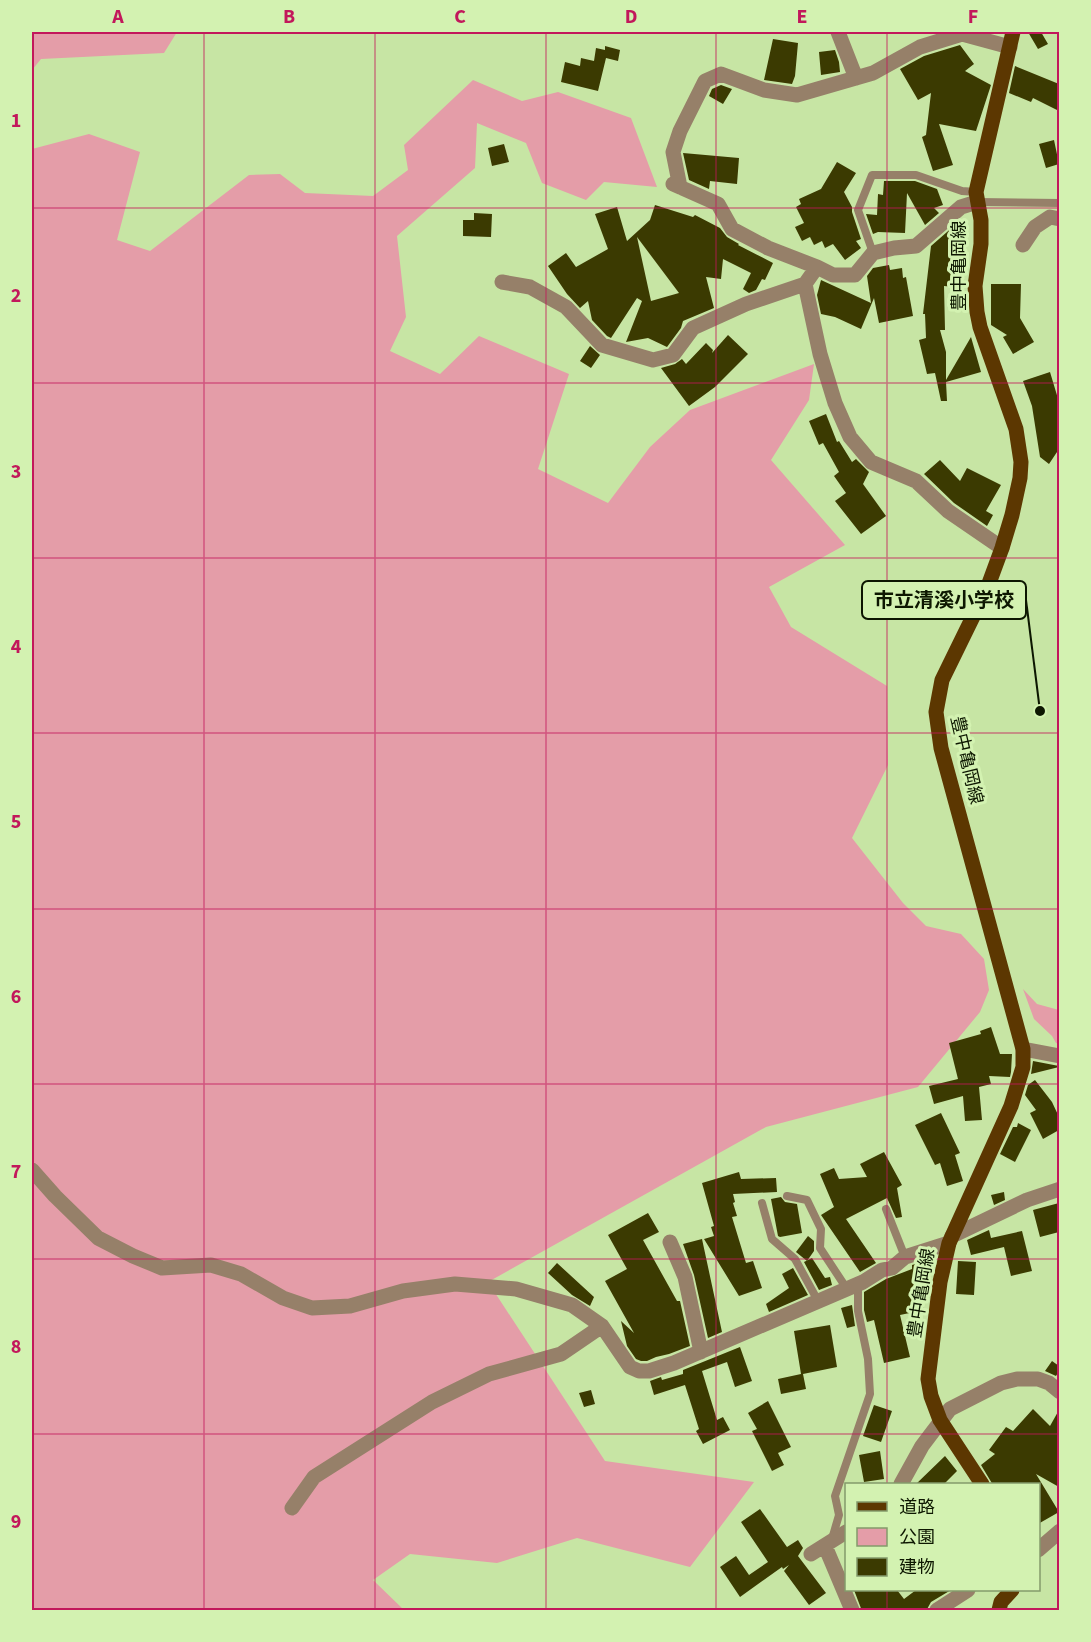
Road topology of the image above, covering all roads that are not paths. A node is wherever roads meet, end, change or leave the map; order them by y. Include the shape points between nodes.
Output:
1 (838, 32) edge
2 (1011, 39) edge
3 (856, 78) junction
4 (977, 197) junction
5 (1059, 202) edge
6 (1059, 219) edge
7 (1023, 245) dead end
8 (873, 253) junction
9 (817, 267) junction
10 (502, 282) dead end
11 (805, 284) junction
12 (1002, 548) junction
13 (1023, 1049) junction
14 (1059, 1056) edge
15 (32, 1170) edge
16 (1059, 1189) edge
17 (787, 1196) dead end
18 (762, 1203) dead end
19 (886, 1209) dead end
20 (950, 1239) junction
21 (670, 1242) dead end
22 (905, 1257) junction
23 (852, 1286) junction
24 (818, 1301) junction
25 (602, 1326) junction
26 (701, 1352) junction
27 (1059, 1392) edge
28 (940, 1420) junction
29 (902, 1483) edge
30 (981, 1483) edge
31 (292, 1508) dead end
32 (1059, 1531) edge
33 (845, 1533) edge
34 (822, 1547) junction
35 (1040, 1548) edge
36 (967, 1591) edge
37 (1007, 1591) edge
38 (852, 1611) edge
39 (937, 1611) edge
40 (999, 1611) edge

1 - 3 street
2 - 3 street via 962,34 920,47 873,74
2 - 4 main road, 豊中亀岡線
3 - 9 street via 797,95 764,90 721,75 705,81 673,152 674,185 718,204 732,229
4 - 5 lane
4 - 8 street via 916,246
4 - 8 lane via 915,175 872,175 858,210
4 - 12 main road, 豊中亀岡線 via 981,244 975,286 977,312 1016,429 1021,462
6 - 7 street via 1050,217 1035,227
8 - 9 street via 855,275 833,275
9 - 11 street
10 - 11 street via 530,287 566,307 602,345 653,360 673,355 693,328
11 - 12 street via 820,354 850,437 872,462 916,481 948,511
12 - 13 main road, 豊中亀岡線 via 942,680 936,712 941,748
13 - 14 street
13 - 20 main road, 豊中亀岡線 via 1023,1067 1011,1106
15 - 25 street via 98,1238 162,1268 211,1265 241,1274 283,1298 312,1308 350,1306 403,1291 454,1284 516,1289 572,1305
16 - 20 street via 1027,1200
17 - 23 lane via 807,1200 821,1229 820,1248
18 - 24 lane via 772,1239 795,1259
19 - 22 lane
20 - 22 street
20 - 28 main road, 豊中亀岡線 via 940,1282 928,1379
21 - 26 street via 685,1277
22 - 23 street via 892,1268
23 - 24 street
23 - 34 lane via 868,1359 870,1394 835,1496 839,1515
24 - 26 street
25 - 26 street via 630,1367 639,1371
25 - 31 street via 561,1354 489,1374 432,1402 314,1477
27 - 28 street via 1038,1379 1017,1379 950,1409
28 - 29 street
28 - 30 main road, 豊中亀岡線
32 - 35 street
33 - 34 street
34 - 38 street
36 - 39 street
37 - 40 main road

